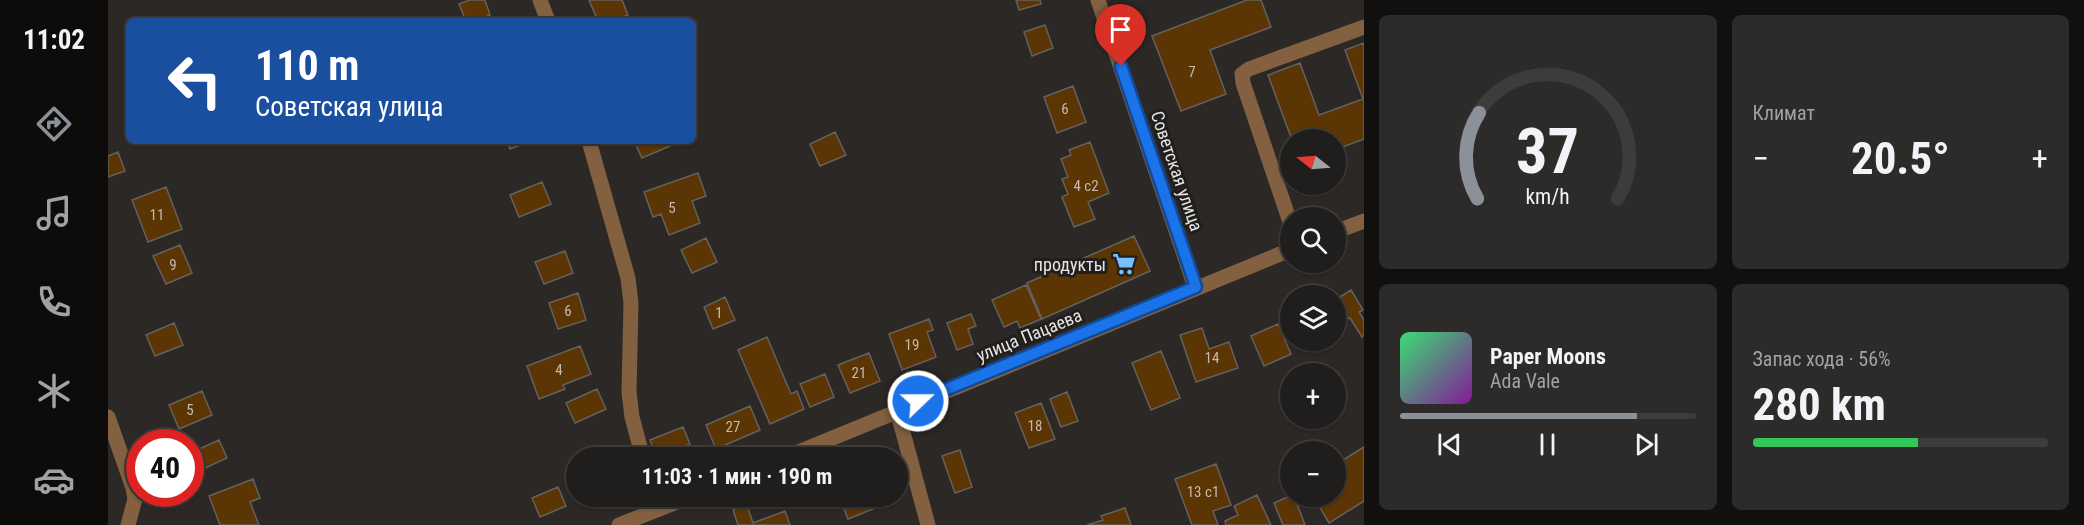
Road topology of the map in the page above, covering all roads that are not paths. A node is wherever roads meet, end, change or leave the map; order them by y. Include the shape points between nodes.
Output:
1 (540, 0) edge
2 (1098, 0) edge
3 (547, 18) edge
4 (1364, 27) edge
5 (590, 144) edge
6 (1285, 207) edge
7 (1364, 221) edge
8 (1346, 228) edge
9 (1280, 254) edge
10 (1196, 287) junction
11 (897, 410) junction
12 (108, 417) edge
13 (640, 447) edge
14 (810, 447) edge
15 (651, 507) edge
16 (128, 525) edge
17 (619, 525) edge
18 (928, 525) edge

1 - 3 street
2 - 10 street, Советская улица
4 - 6 street via 1242,74
5 - 13 street via 628,278 629,392
7 - 8 street
9 - 10 street, улица Пацаева
10 - 11 street, улица Пацаева
11 - 14 street, улица Пацаева
11 - 18 street
12 - 16 street via 133,488 135,499
15 - 17 street

